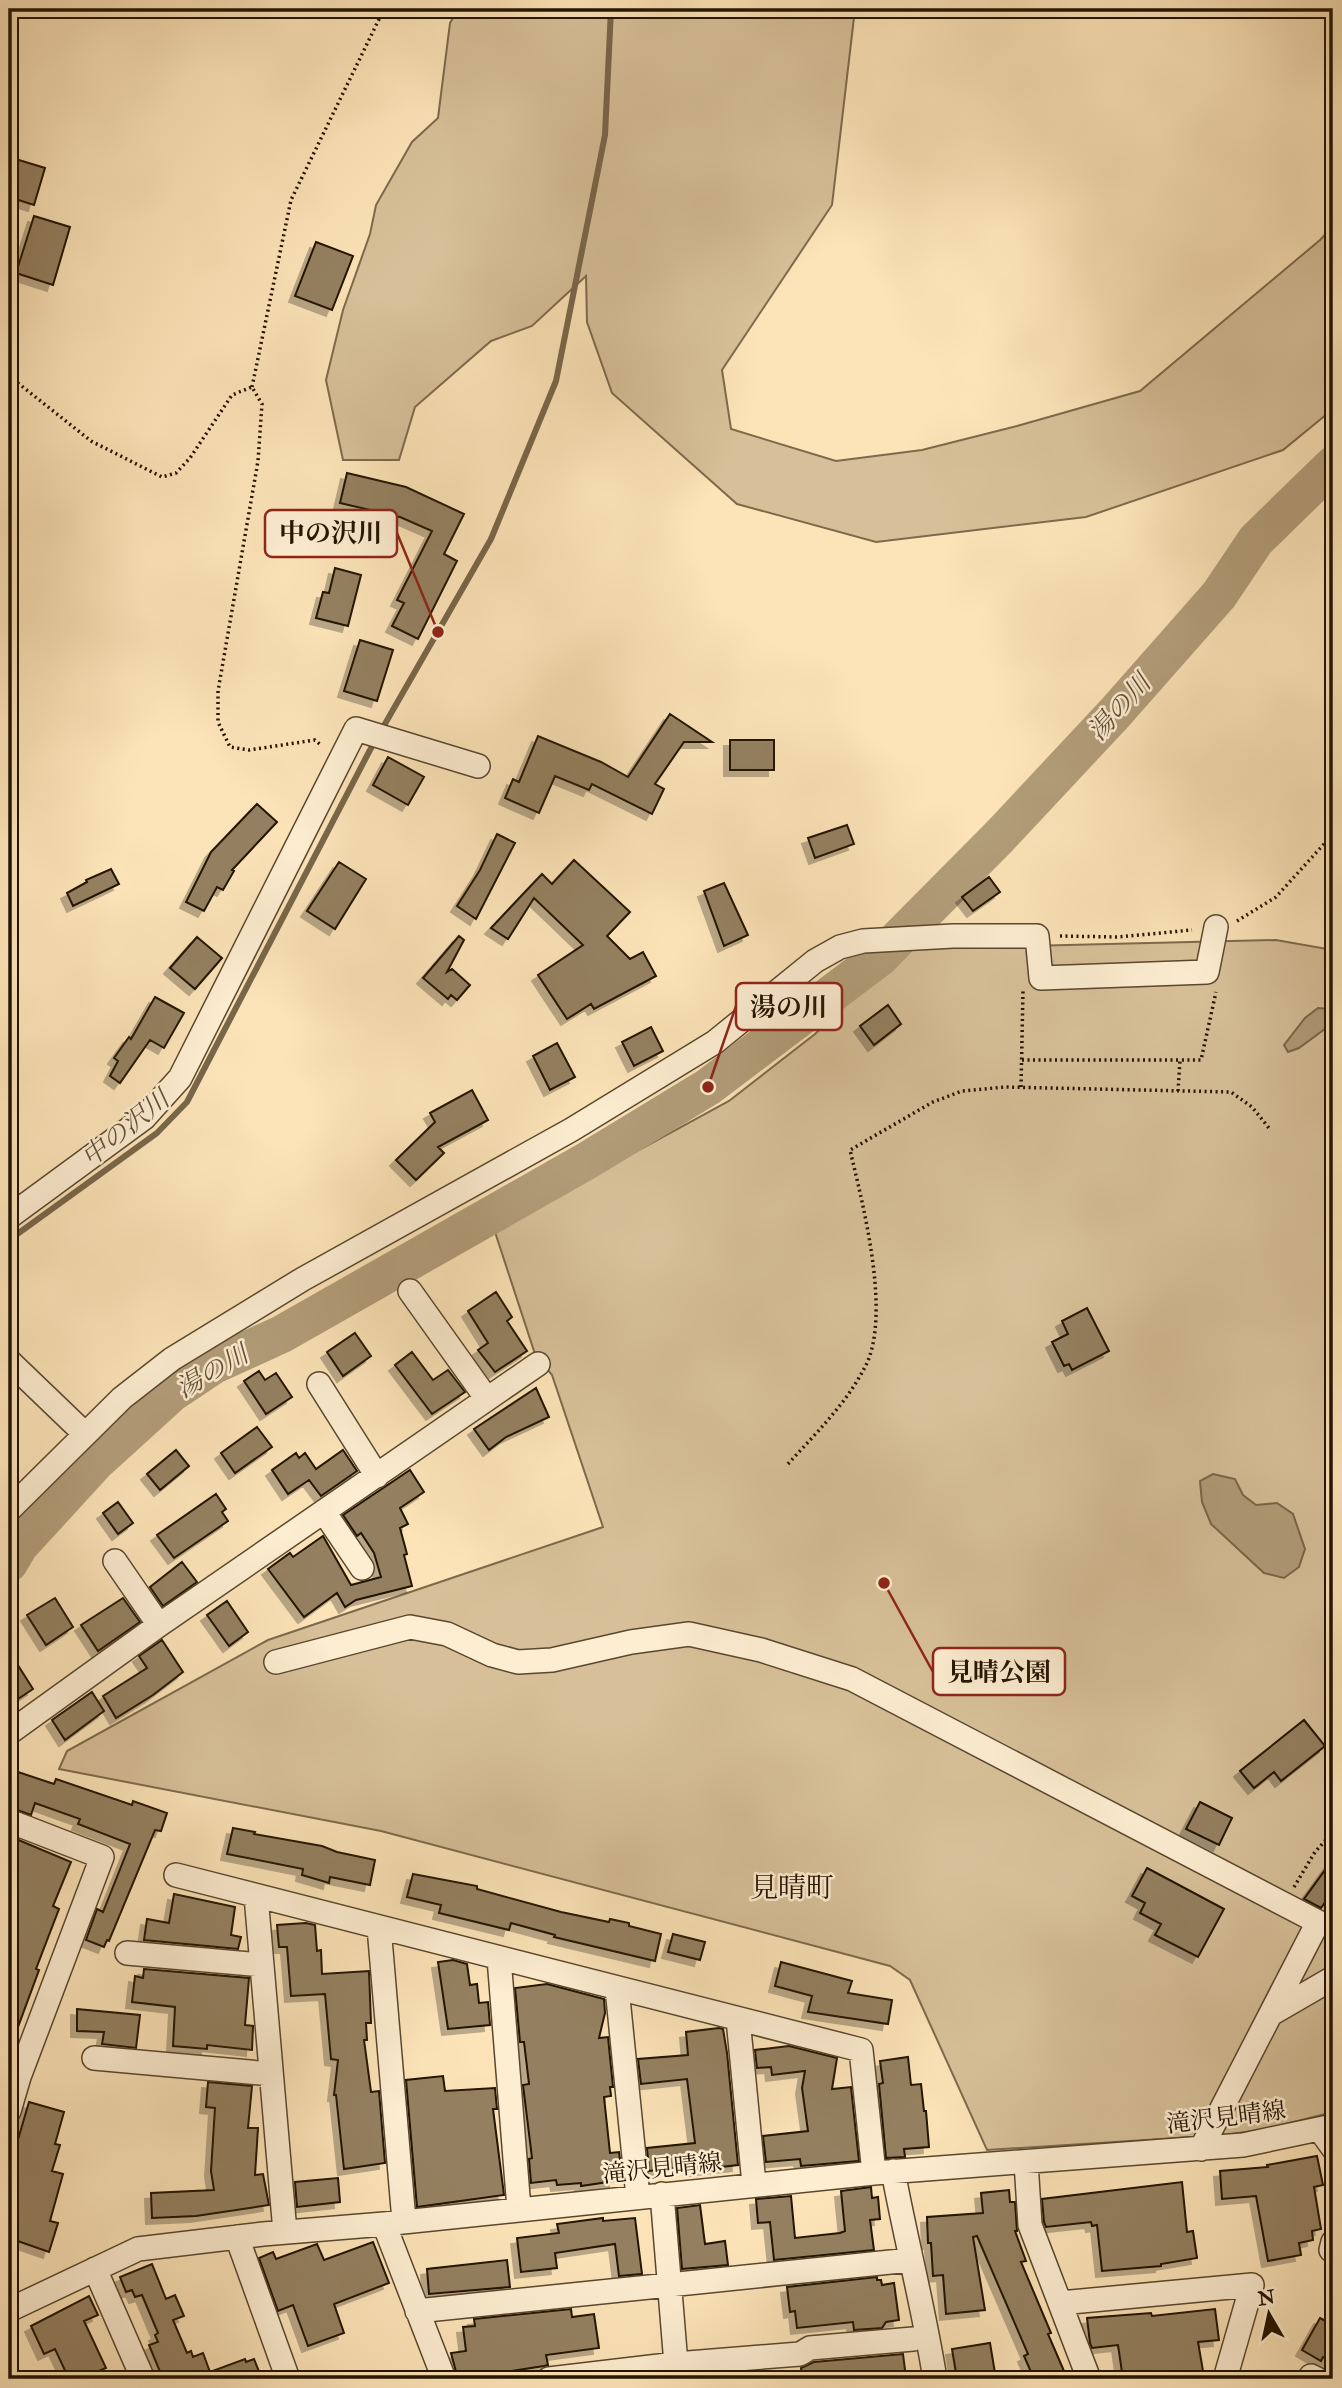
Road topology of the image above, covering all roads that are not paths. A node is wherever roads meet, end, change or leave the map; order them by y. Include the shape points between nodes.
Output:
1 (478, 766) dead end
2 (1216, 927) road end
3 (9, 1217) edge
4 (410, 1291) dead end
5 (9, 1361) edge
6 (538, 1364) dead end
7 (319, 1384) dead end
8 (487, 1399) junction
9 (85, 1434) junction
10 (377, 1476) junction
11 (9, 1510) edge
12 (324, 1512) junction
13 (115, 1561) dead end
14 (362, 1567) dead end
15 (159, 1625) junction
16 (276, 1662) dead end
17 (9, 1733) edge
18 (9, 1821) edge
19 (176, 1875) dead end
20 (256, 1896) junction
21 (1326, 1926) edge
22 (379, 1927) junction
23 (127, 1953) dead end
24 (499, 1958) junction
25 (261, 1965) junction
26 (1333, 1978) edge
27 (617, 1988) junction
28 (1271, 2014) junction
29 (738, 2019) junction
30 (94, 2058) dead end
31 (271, 2074) junction
32 (14, 2076) edge
33 (9, 2111) edge
34 (1329, 2135) edge
35 (1201, 2149) junction
36 (1026, 2162) junction
37 (884, 2172) junction
38 (754, 2184) junction
39 (662, 2194) junction
40 (638, 2197) junction
41 (519, 2209) junction
42 (393, 2223) junction
43 (285, 2232) junction
44 (237, 2237) junction
45 (1333, 2242) edge
46 (1333, 2251) edge
47 (910, 2260) junction
48 (95, 2269) junction
49 (669, 2284) junction
50 (1060, 2303) junction
51 (9, 2311) edge
52 (417, 2311) junction
53 (914, 2339) dead end
54 (676, 2364) junction
55 (143, 2379) edge
56 (288, 2379) edge
57 (444, 2379) edge
58 (549, 2379) edge
59 (935, 2379) edge
60 (1089, 2379) edge
61 (1225, 2379) edge

1 - 3 street via 371,734 338,763 180,1078 144,1118
2 - 9 street via 1207,972 1041,978 1037,936 953,936 863,941 839,947 715,1042 172,1359
4 - 8 street
5 - 9 street
6 - 8 street
7 - 10 street
8 - 10 street
9 - 11 street
10 - 12 street
12 - 14 street
12 - 15 street
13 - 15 street
15 - 17 street
16 - 21 street via 410,1627 447,1634 518,1662 552,1660 689,1634 761,1650 852,1679
18 - 32 street via 102,1857
19 - 20 street
20 - 22 street
20 - 25 street
21 - 28 street
22 - 24 street
22 - 42 street
23 - 25 street
24 - 27 street
24 - 41 street
25 - 31 street
26 - 28 street
27 - 29 street
27 - 40 street
28 - 35 street
29 - 37 street via 861,2050
29 - 38 street
30 - 31 street
31 - 43 street
32 - 33 street
34 - 35 street, 滝沢見晴線
35 - 36 street, 滝沢見晴線
36 - 37 street, 滝沢見晴線
36 - 50 street via 1030,2225
37 - 38 street, 滝沢見晴線
37 - 47 street
38 - 39 street, 滝沢見晴線
39 - 40 street, 滝沢見晴線
39 - 49 street
40 - 41 street, 滝沢見晴線
41 - 42 street, 滝沢見晴線
42 - 43 street, 滝沢見晴線
42 - 52 street
43 - 44 street, 滝沢見晴線
44 - 48 street, 滝沢見晴線 via 138,2249
44 - 56 street
45 - 46 street
47 - 49 street
47 - 59 street
48 - 51 street, 滝沢見晴線
48 - 55 street
49 - 52 street
49 - 54 street
50 - 60 street
50 - 61 street via 1252,2285
52 - 57 street
53 - 54 street
54 - 58 street

